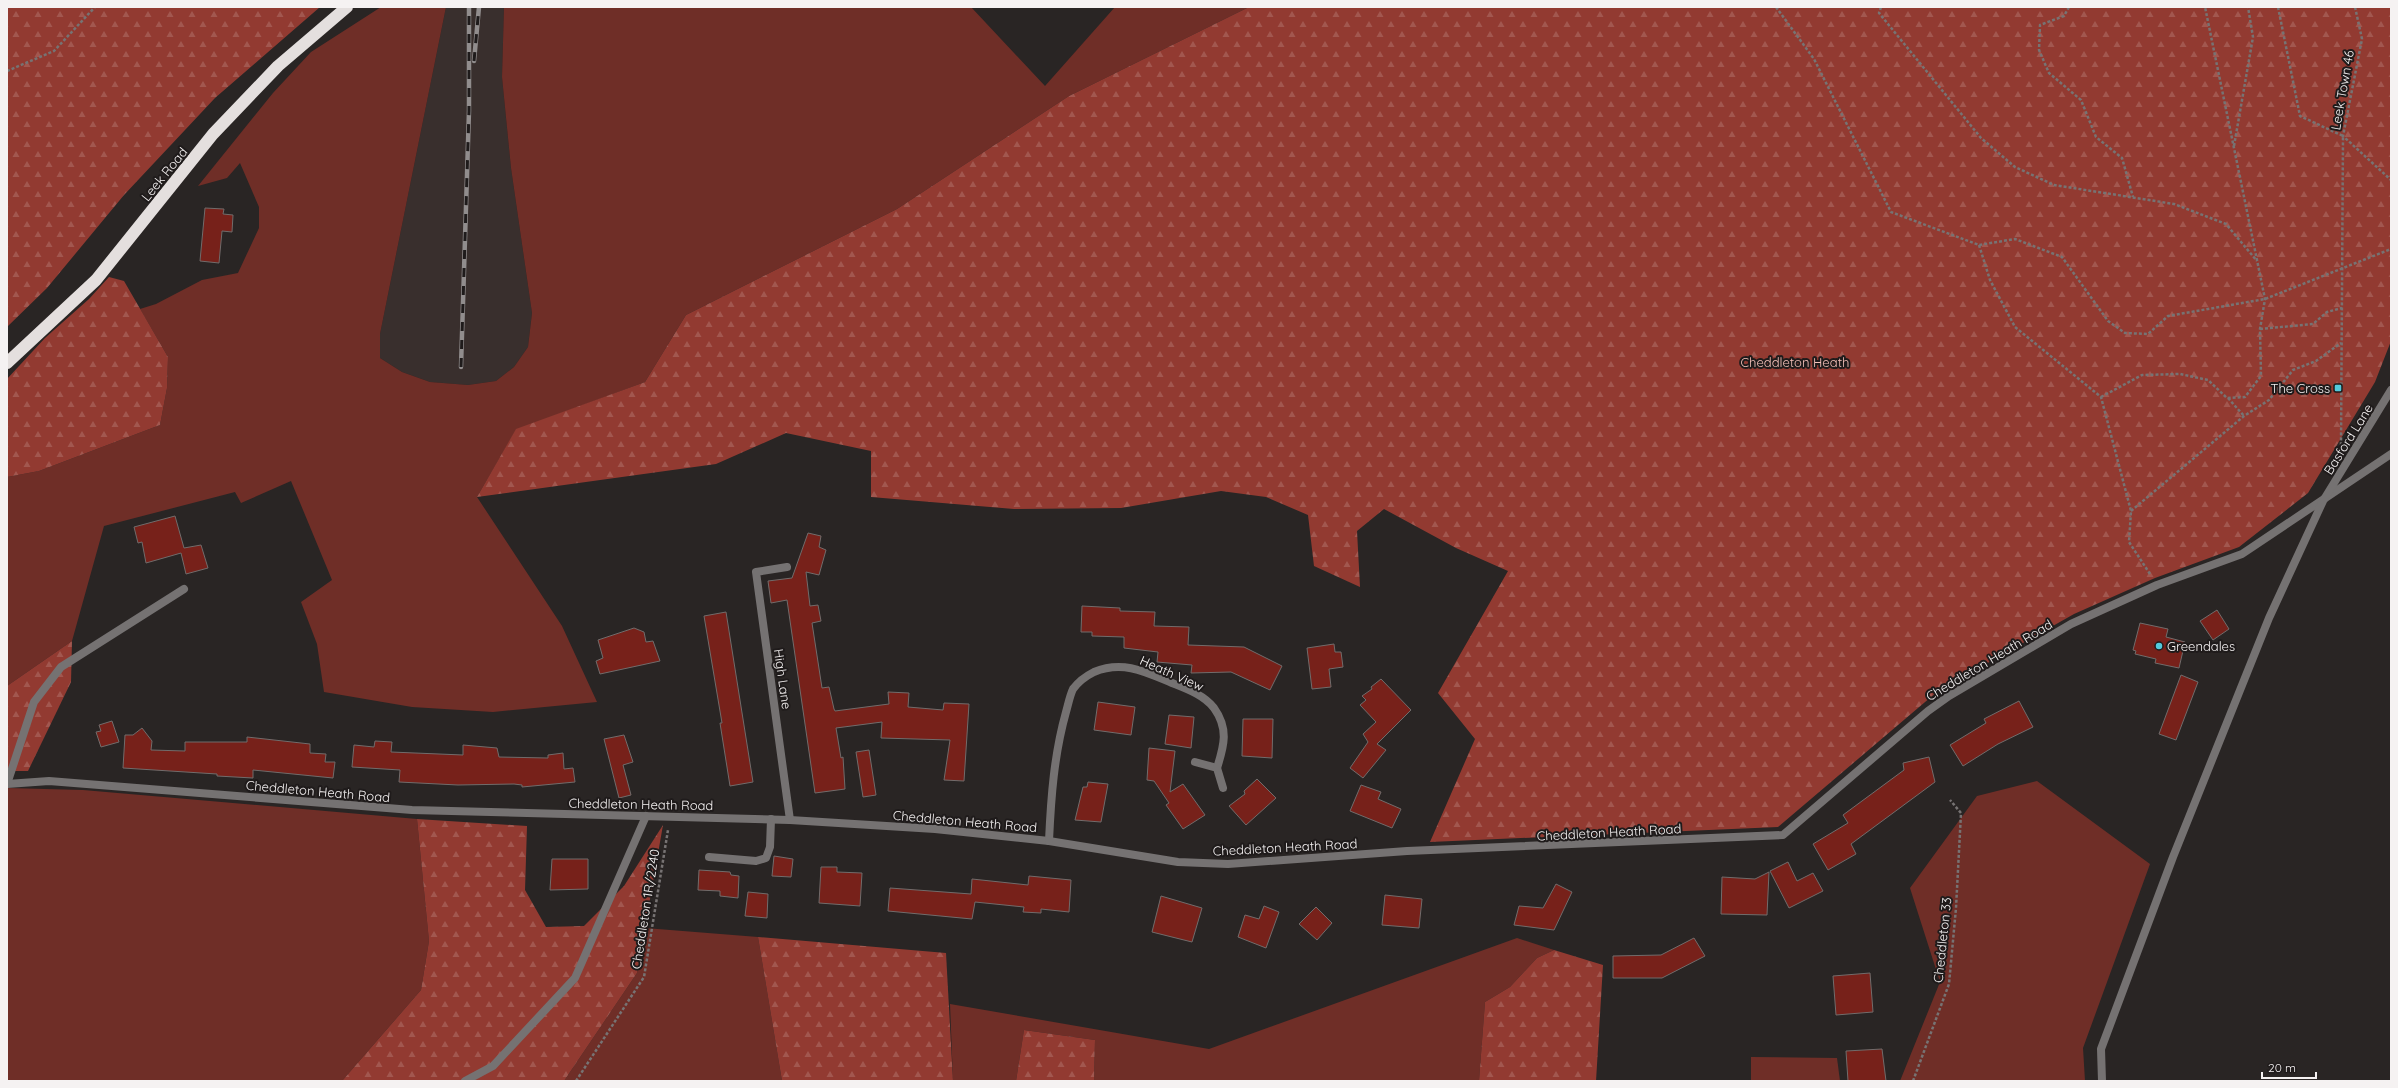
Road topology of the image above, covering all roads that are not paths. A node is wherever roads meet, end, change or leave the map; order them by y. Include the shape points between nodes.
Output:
1 (347, 7) edge
2 (7, 363) edge
3 (2391, 390) edge
4 (2391, 454) edge
5 (2323, 501) junction
6 (787, 567) dead end
7 (184, 589) dead end
8 (1195, 762) dead end
9 (1217, 768) junction
10 (7, 784) edge
11 (1223, 788) dead end
12 (646, 816) junction
13 (771, 819) junction
14 (790, 820) junction
15 (1049, 841) junction
16 (709, 857) dead end
17 (465, 1081) edge
18 (2102, 1081) edge

1 - 2 highway, Leek Road via 278,66 214,134 96,280
3 - 5 street, Basford Lane
4 - 5 street, Cheddleton Heath Road
5 - 15 street, Cheddleton Heath Road via 2242,554 2157,584 2071,624 1949,696 1928,711 1783,836 1407,851 1228,864 1178,862
5 - 18 street, Basford Lane via 2269,618 2174,857 2101,1049
6 - 14 street, High Lane via 756,572
7 - 10 street via 60,667 34,702
8 - 9 street
9 - 11 street
9 - 15 street, Heath View via 1225,742 1221,722 1214,707 1198,694 1136,668 1121,666 1085,676 1073,690 1066,712 1051,782
10 - 12 street, Cheddleton Heath Road via 49,781 412,810
12 - 13 street, Cheddleton Heath Road
12 - 17 street via 575,978 492,1066
13 - 14 street, Cheddleton Heath Road
13 - 16 street via 770,847 766,858 756,861
14 - 15 street, Cheddleton Heath Road via 935,829

